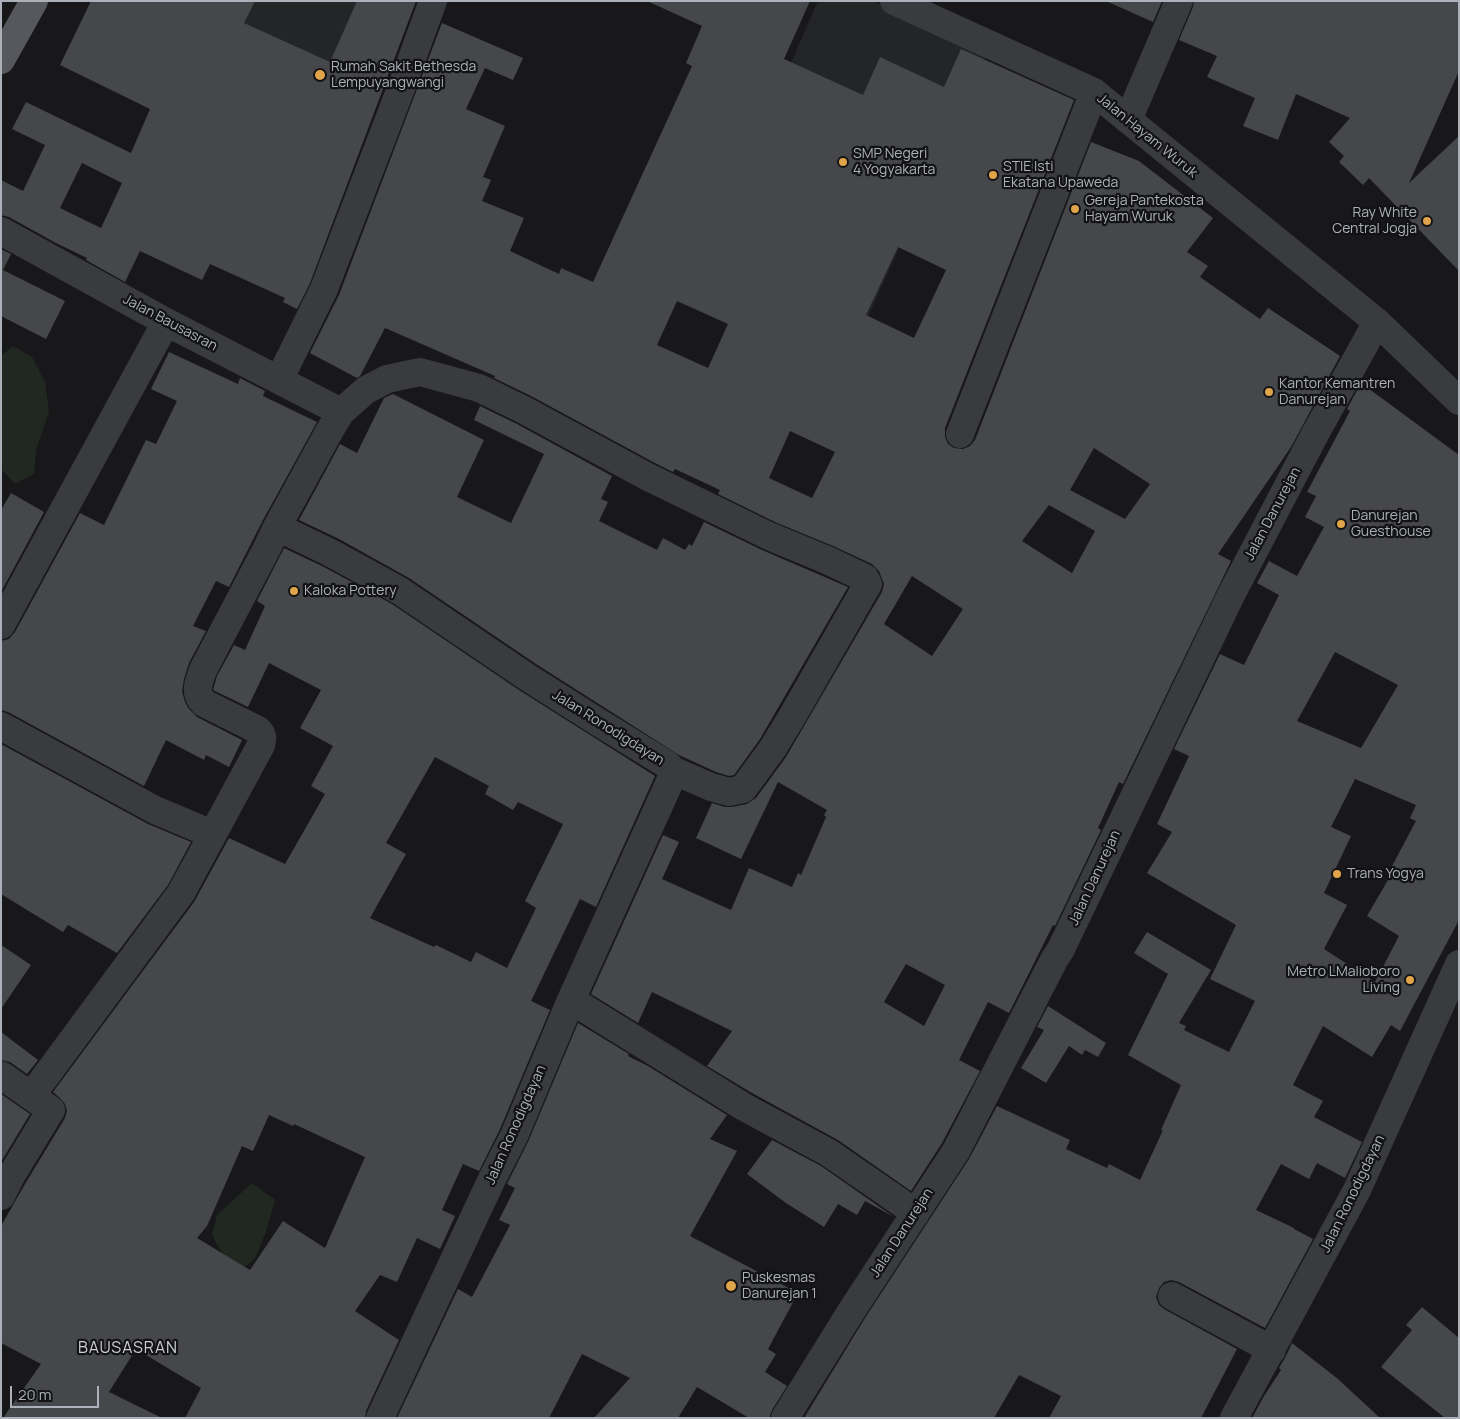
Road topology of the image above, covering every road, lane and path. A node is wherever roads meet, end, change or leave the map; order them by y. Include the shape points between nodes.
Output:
1 (34, 1) edge
2 (433, 1) edge
3 (894, 1) edge
4 (1179, 1) edge
5 (1, 60) edge
6 (1094, 92) junction
7 (1128, 120) junction
8 (1, 231) edge
9 (166, 322) junction
10 (1377, 322) junction
11 (279, 380) junction
12 (1459, 401) edge
13 (341, 412) junction
14 (960, 434) dead end
15 (276, 527) junction
16 (1, 625) edge
17 (1, 726) edge
18 (672, 770) junction
19 (214, 832) junction
20 (1459, 964) edge
21 (571, 1000) junction
22 (1, 1075) edge
23 (31, 1096) junction
24 (1, 1196) edge
25 (916, 1213) junction
26 (1172, 1296) dead end
27 (1272, 1350) junction
28 (380, 1418) edge
29 (785, 1418) edge
30 (1234, 1418) edge

1 - 5 main road
2 - 11 street via 324,289
3 - 6 street, Jalan Hayam Wuruk
4 - 7 street
6 - 7 street, Jalan Hayam Wuruk
6 - 14 street
7 - 10 street, Jalan Hayam Wuruk
8 - 9 street, Jalan Bausasran
9 - 11 street, Jalan Bausasran
9 - 16 street
10 - 12 street, Jalan Hayam Wuruk
10 - 25 street, Jalan Danurejan via 1231,596 1061,949 956,1151
11 - 13 street, Jalan Bausasran
13 - 15 street
13 - 18 street via 366,390 387,379 420,372 479,388 648,477 865,578 868,584 793,715 744,789 730,792 711,787
15 - 18 street, Jalan Ronodigdayan via 332,553 400,591
15 - 19 street via 204,670 198,690 198,697 204,703 258,730 263,739
17 - 19 street via 156,810
18 - 21 street, Jalan Ronodigdayan via 672,777
19 - 23 street via 181,893
20 - 27 street, Jalan Ronodigdayan via 1357,1190
21 - 25 street via 744,1107 830,1153
21 - 28 street, Jalan Ronodigdayan via 514,1136
22 - 23 street
23 - 24 street via 52,1110
25 - 29 street, Jalan Danurejan
26 - 27 street
27 - 30 street, Jalan Ronodigdayan

